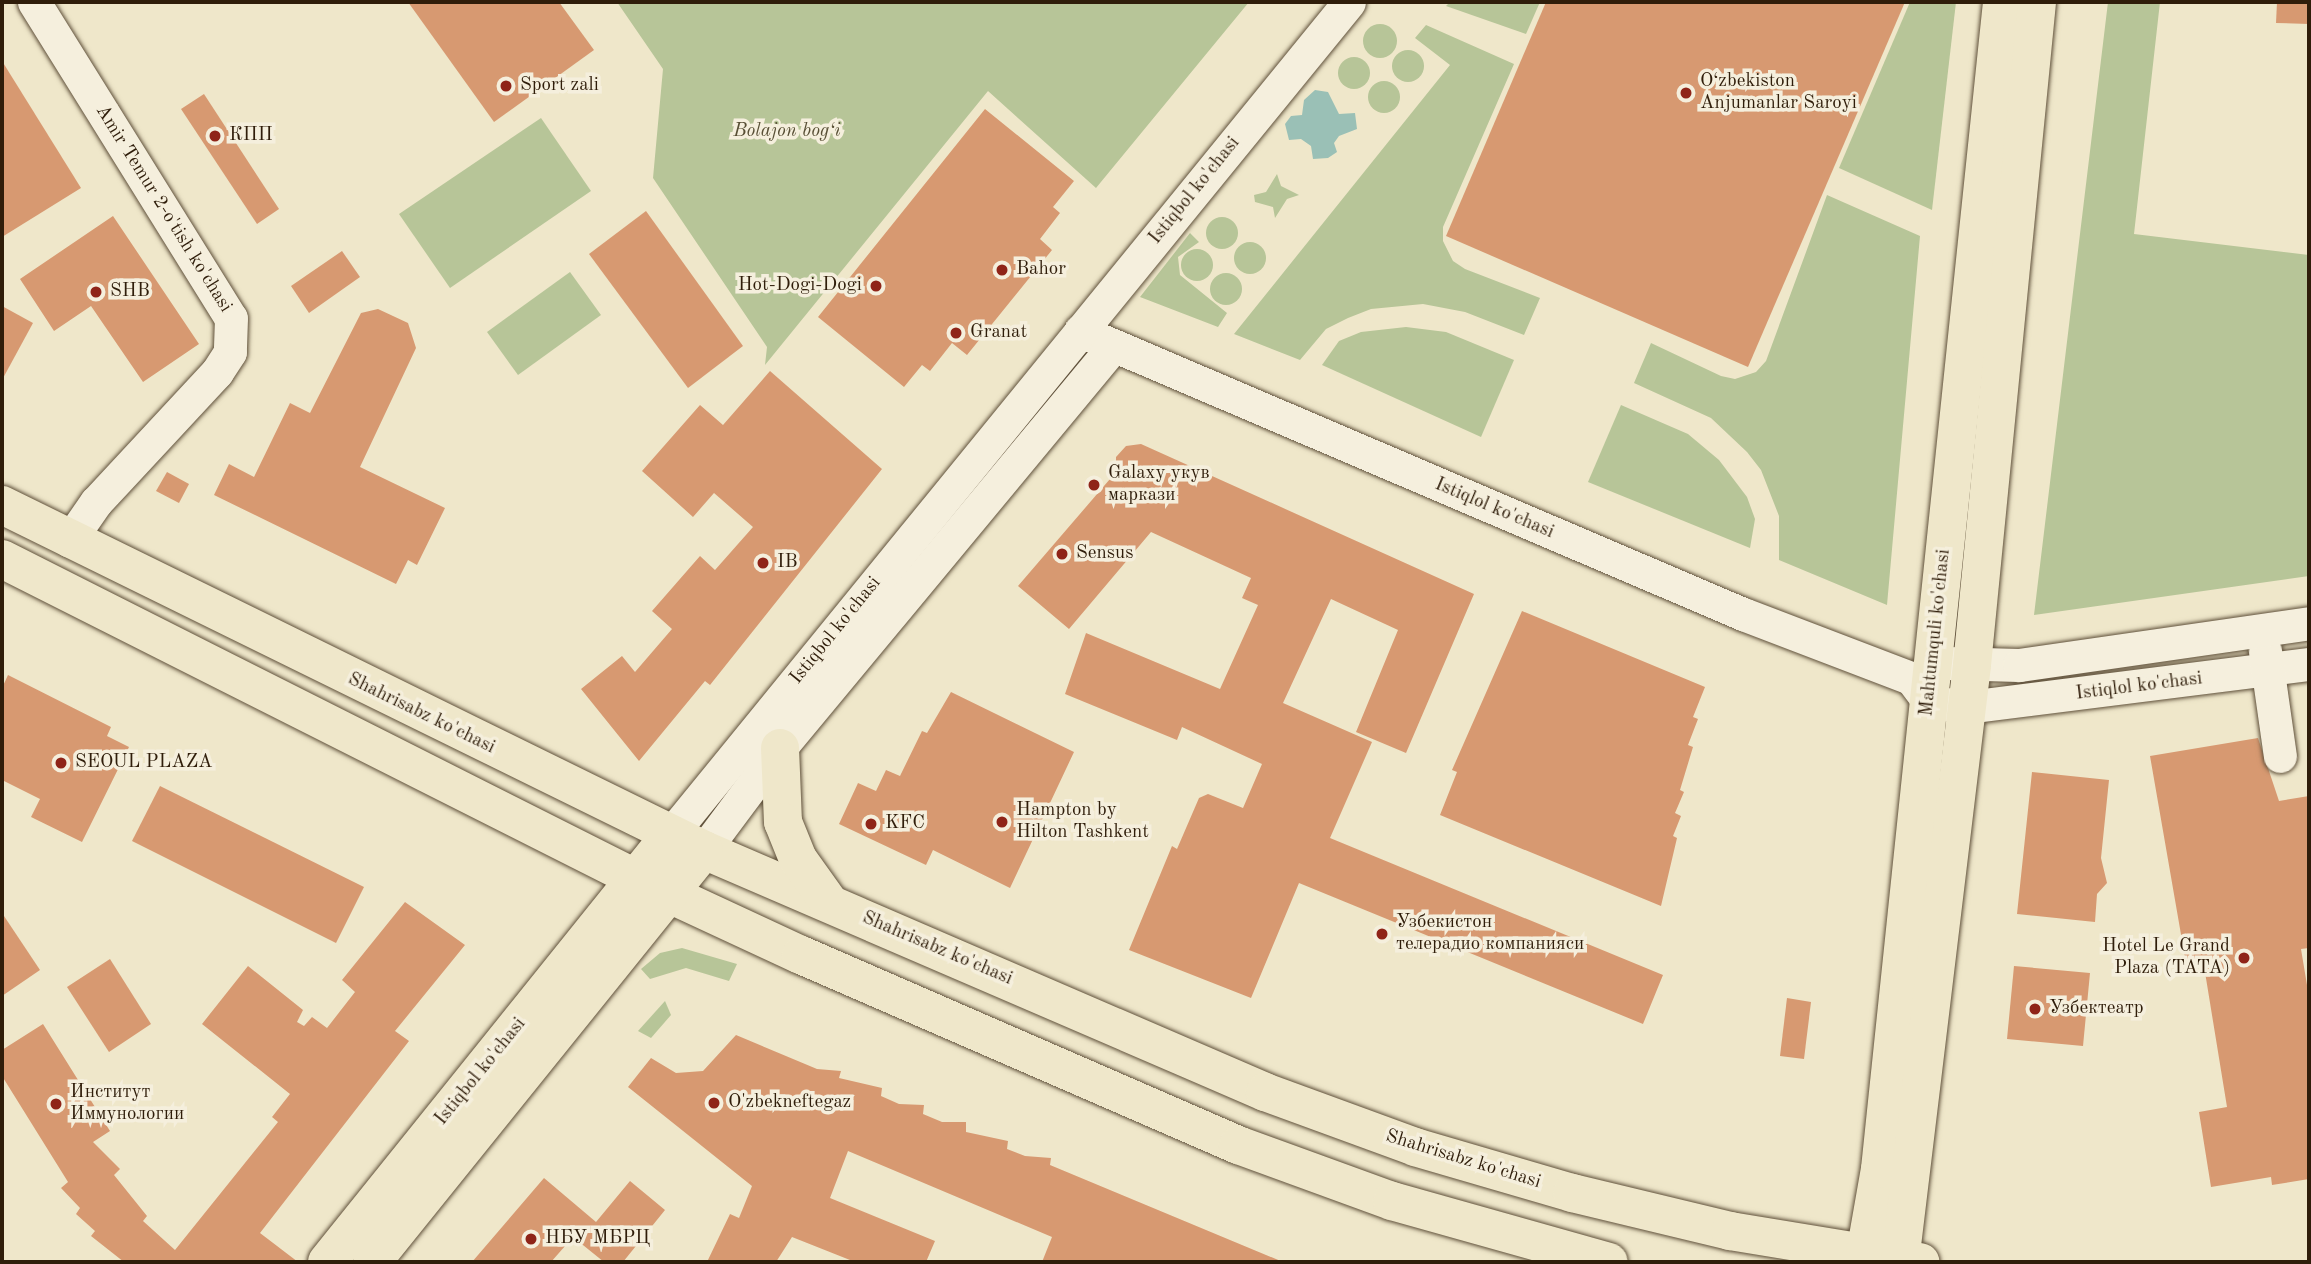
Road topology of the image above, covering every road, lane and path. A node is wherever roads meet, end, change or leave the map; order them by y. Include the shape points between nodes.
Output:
1 (34, 2) edge
2 (1349, 2) edge
3 (2002, 2) edge
4 (2037, 2) edge
5 (1080, 331) junction
6 (1111, 349) junction
7 (2, 505) edge
8 (69, 541) junction
9 (2, 559) edge
10 (2309, 623) edge
11 (2262, 632) junction
12 (2309, 664) edge
13 (1972, 665) junction
14 (2267, 671) junction
15 (1924, 681) junction
16 (1968, 707) junction
17 (780, 748) junction
18 (2280, 756) dead end
19 (687, 842) junction
20 (653, 887) junction
21 (830, 903) junction
22 (1885, 1261) edge
23 (327, 1262) edge
24 (373, 1262) edge
25 (1609, 1262) edge

1 - 8 street, Amir Temur 2-o'tish ko'chasi via 231,318 230,352 217,372 96,502
2 - 5 street, Istiqbol ko'chasi
3 - 15 main road, Mahtumquli ko'chasi
4 - 13 main road, Mahtumquli ko'chasi
5 - 6 street, Istiqlol ko'chasi
5 - 19 street, Istiqbol ko'chasi
6 - 15 street, Istiqlol ko'chasi via 1743,614
6 - 17 street, Istiqbol ko'chasi
7 - 8 main road, Shahrisabz ko'chasi
8 - 19 main road, Shahrisabz ko'chasi
9 - 20 main road
10 - 11 street, Istiqlol ko'chasi
11 - 13 street, Istiqlol ko'chasi via 2019,665
11 - 14 street
12 - 14 street, Istiqlol ko'chasi
13 - 15 street, Istiqlol ko'chasi
13 - 16 main road, Mahtumquli ko'chasi
14 - 16 street, Istiqlol ko'chasi
14 - 18 street
15 - 16 street, Istiqlol ko'chasi
15 - 22 main road, Mahtumquli ko'chasi via 1880,1169
16 - 22 main road, Mahtumquli ko'chasi
17 - 19 street, Istiqbol ko'chasi
17 - 21 main road via 783,822 798,859
19 - 20 main road, Istiqbol ko'chasi
19 - 21 main road, Shahrisabz ko'chasi
20 - 23 main road, Istiqbol ko'chasi
20 - 24 main road, Istiqbol ko'chasi
20 - 25 main road via 1238,1145 1392,1201
21 - 22 main road, Shahrisabz ko'chasi via 1265,1092 1415,1147 1664,1215

